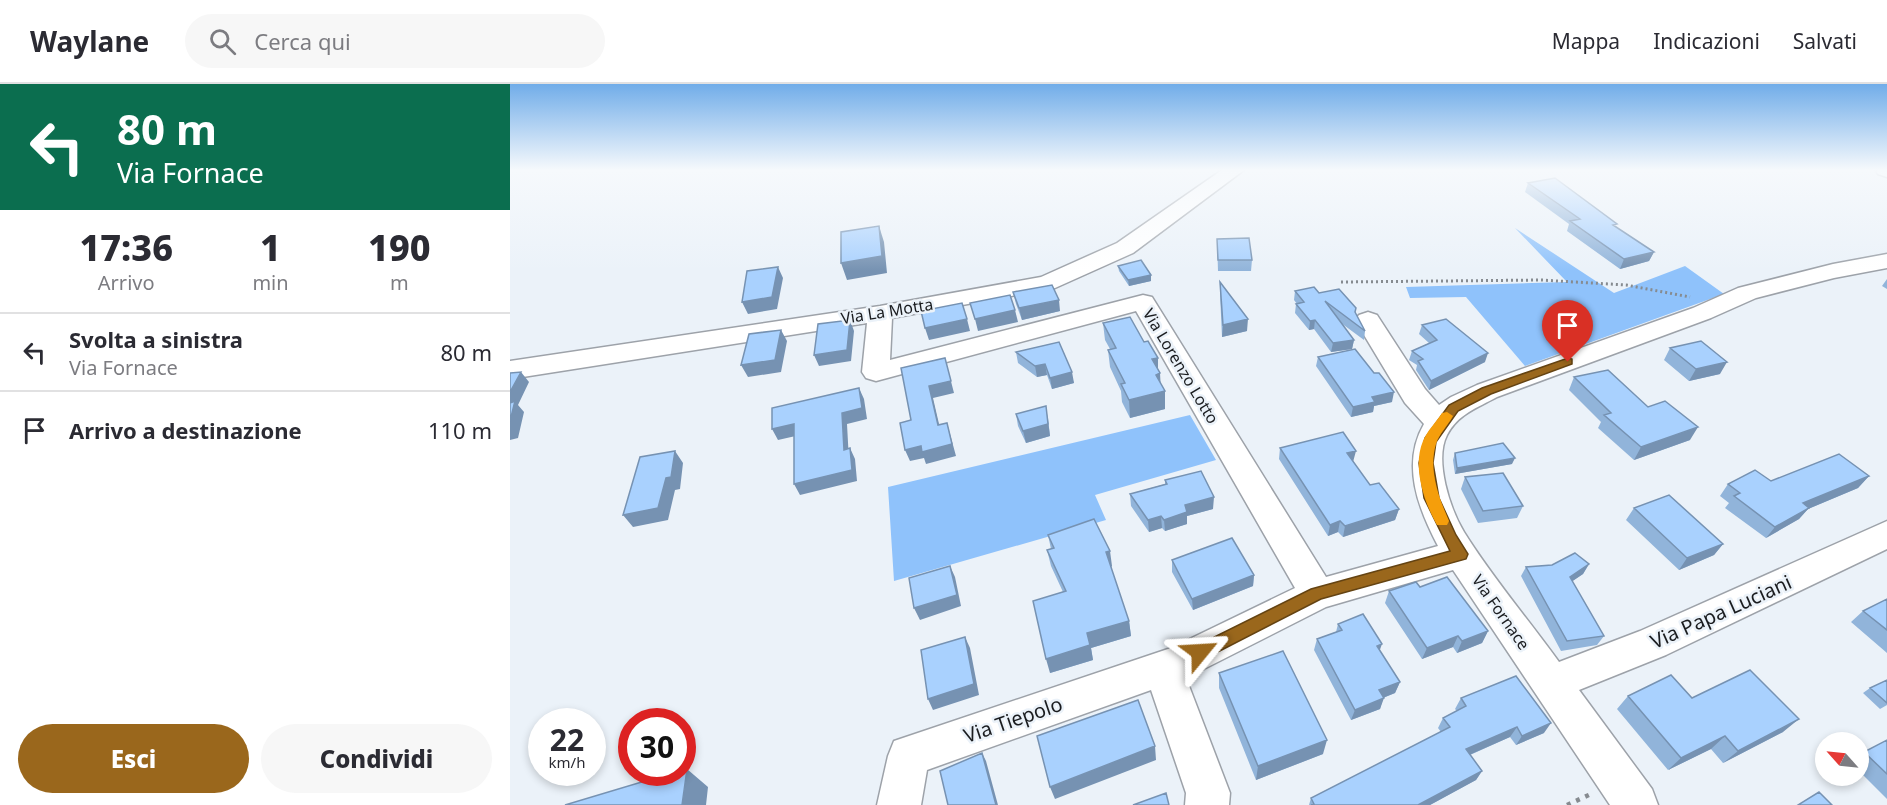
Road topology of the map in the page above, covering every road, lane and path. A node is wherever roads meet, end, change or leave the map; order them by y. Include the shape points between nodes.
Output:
1 (1187, 204) edge
2 (1887, 261) edge
3 (1341, 282) dead end
4 (1724, 303) junction
5 (880, 313) junction
6 (1368, 320) dead end
7 (510, 370) edge
8 (1440, 424) junction
9 (1887, 534) edge
10 (1461, 554) junction
11 (1317, 594) junction
12 (1163, 668) junction
13 (1551, 683) junction
14 (899, 805) edge
15 (1207, 805) edge
16 (1636, 805) edge

1 - 5 street, Via La Motta via 1125,248 1047,283
2 - 4 street, Via Fornace via 1747,293
3 - 4 path via 1551,280 1626,285
4 - 8 street, Via Fornace via 1487,391 1453,408
5 - 7 street, Via La Motta
5 - 11 street, Via Lorenzo Lotto via 876,372 1143,302
6 - 8 street via 1415,396
8 - 10 street, Via Fornace via 1430,442 1426,463 1432,498
9 - 13 street, Via Papa Luciani via 1653,644
10 - 11 street, Via Tiepolo
10 - 13 street, Via Fornace
11 - 12 street, Via Tiepolo
12 - 14 street, Via Tiepolo via 909,756
12 - 15 street via 1208,794
13 - 16 street, Via Fornace

